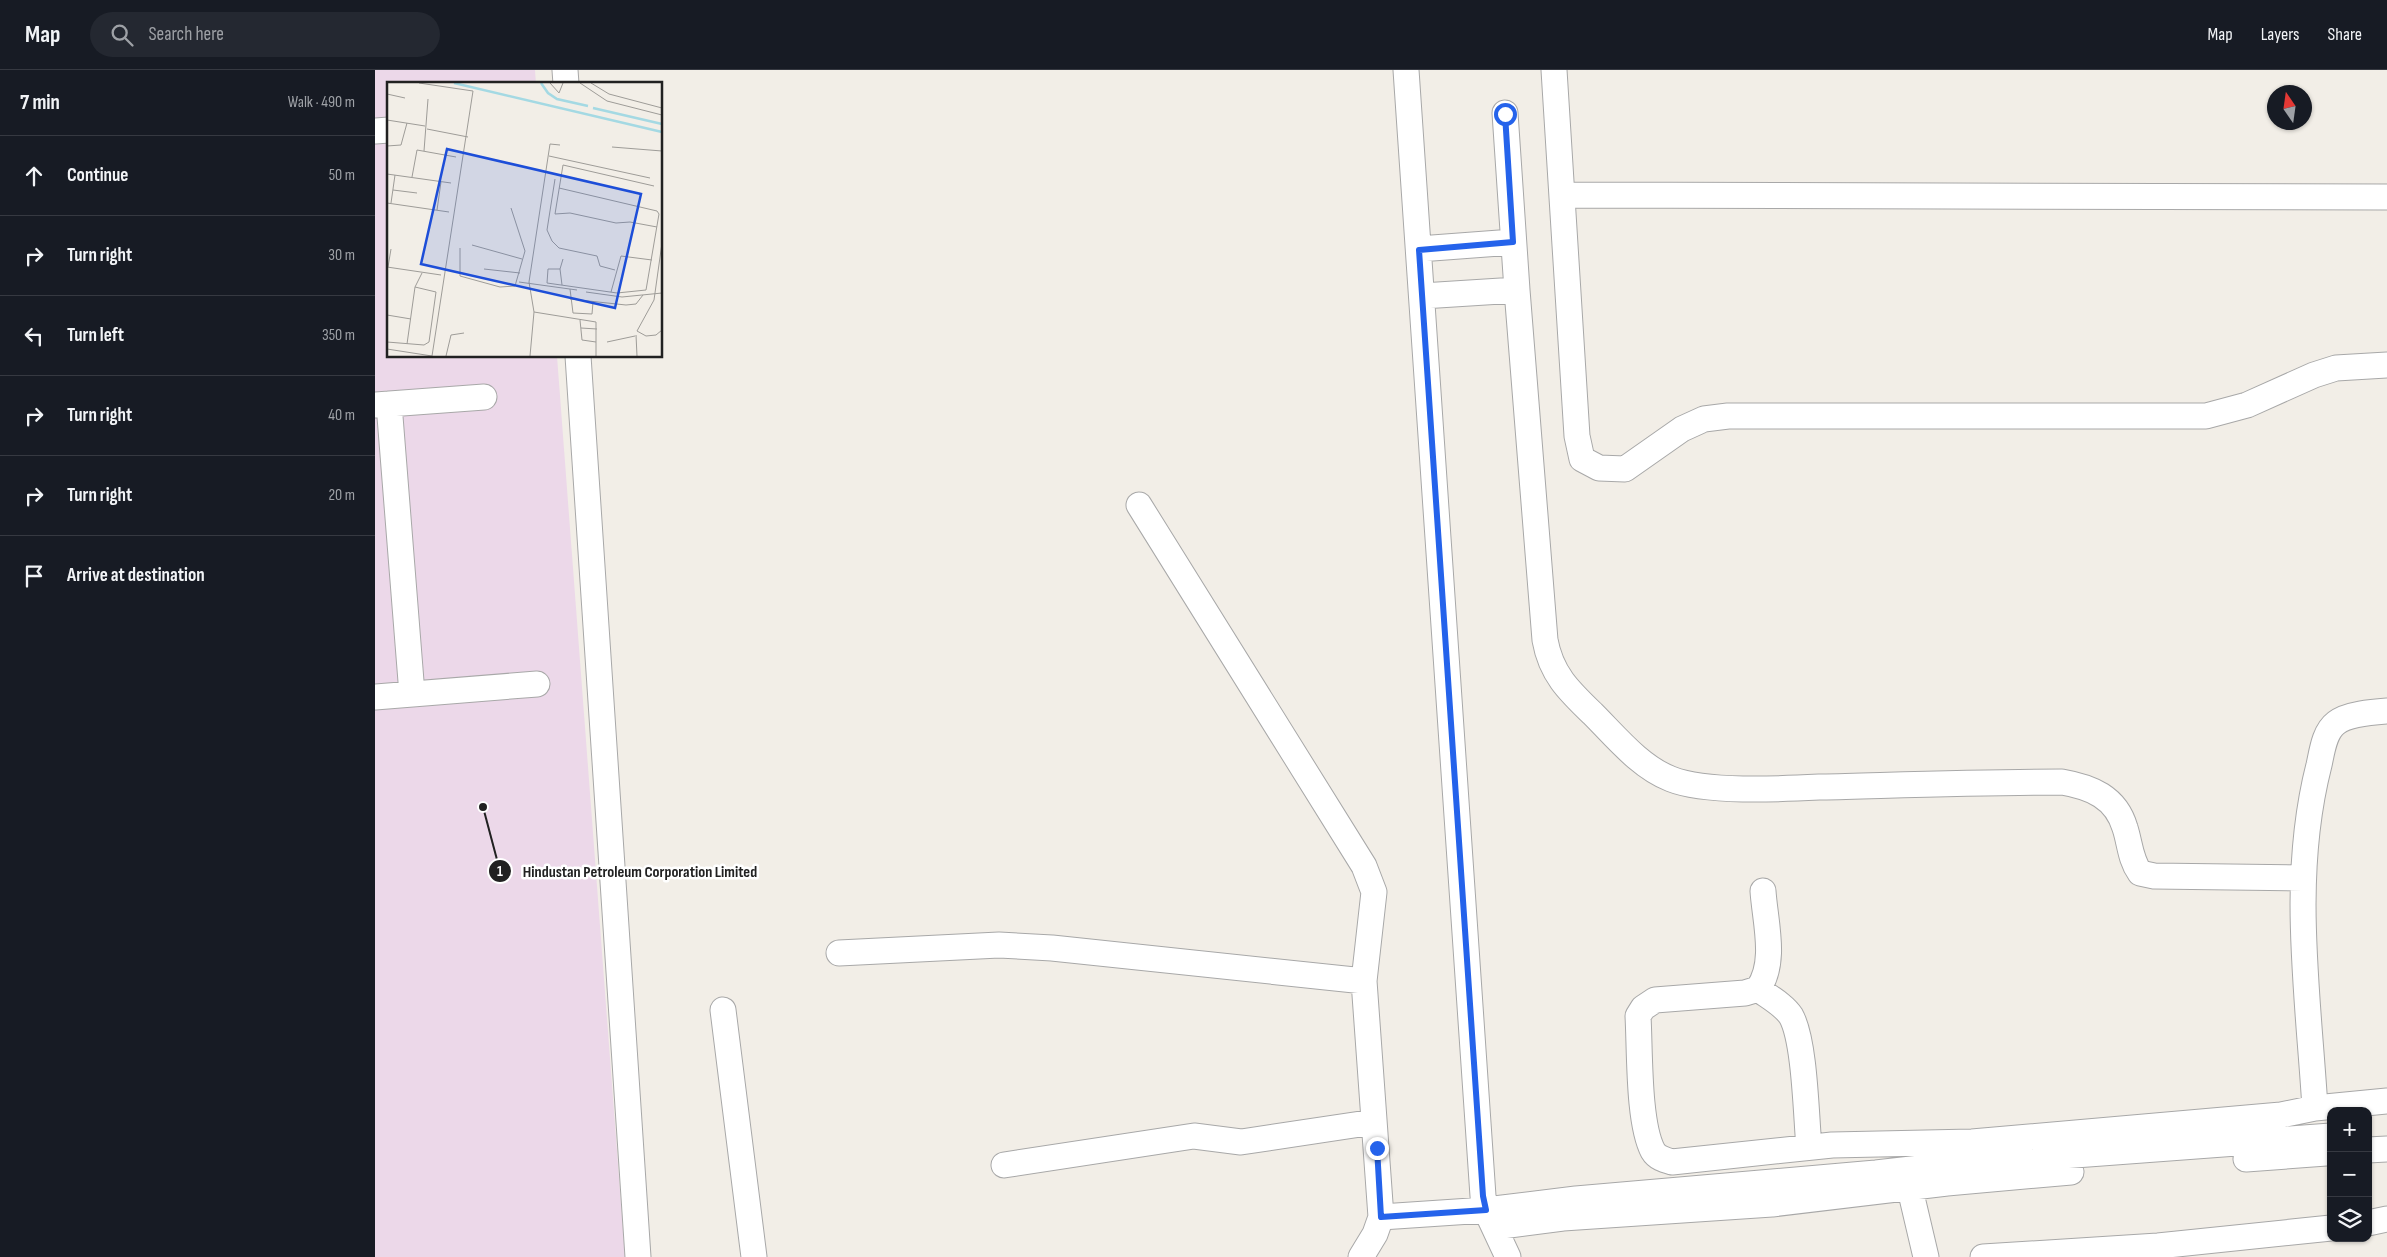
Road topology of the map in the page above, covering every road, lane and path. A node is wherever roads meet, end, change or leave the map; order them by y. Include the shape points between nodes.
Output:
1 (1406, 70) edge
2 (1554, 70) edge
3 (1505, 114) dead end
4 (1563, 195) junction
5 (2387, 197) edge
6 (1513, 242) junction
7 (1419, 250) junction
8 (1517, 290) junction
9 (1422, 296) junction
10 (578, 358) edge
11 (2387, 365) edge
12 (484, 397) dead end
13 (382, 404) edge
14 (1139, 505) dead end
15 (537, 684) dead end
16 (412, 694) junction
17 (375, 698) edge
18 (2387, 711) edge
19 (2303, 878) junction
20 (1763, 891) dead end
21 (839, 953) dead end
22 (1364, 981) junction
23 (1758, 989) junction
24 (723, 1010) dead end
25 (2387, 1101) edge
26 (2315, 1108) junction
27 (1374, 1122) junction
28 (2387, 1131) edge
29 (2372, 1133) edge
30 (2327, 1136) edge
31 (1809, 1147) junction
32 (2387, 1149) edge
33 (2372, 1150) edge
34 (2327, 1153) edge
35 (1003, 1165) dead end
36 (1907, 1179) junction
37 (1381, 1217) junction
38 (1490, 1218) junction
39 (2387, 1219) edge
40 (2372, 1222) edge
41 (2327, 1229) edge
42 (2159, 1251) edge
43 (637, 1257) edge
44 (754, 1257) edge
45 (1361, 1257) edge
46 (1508, 1257) edge
47 (1925, 1257) edge
48 (1983, 1257) edge

1 - 7 lane
2 - 4 lane
3 - 6 lane
4 - 5 lane
4 - 11 lane via 1577,436 1582,459 1599,468 1625,469 1682,429 1704,419 1728,416 2206,416 2247,405 2336,368
6 - 7 lane
6 - 8 lane
7 - 9 lane
8 - 9 lane
8 - 19 lane via 1549,659 1556,674 1574,696 1649,767 1671,779 1695,786 1772,789 2062,782 2087,786 2116,810 2125,825 2134,864 2140,873 2153,876
9 - 38 lane via 1483,1196
10 - 43 lane
12 - 13 lane
13 - 16 lane
14 - 22 lane via 1364,866 1374,892
15 - 16 lane
16 - 17 lane
18 - 19 lane via 2336,722 2326,737 2308,817
19 - 26 lane via 2301,913
20 - 23 lane via 1769,965 1766,978
21 - 22 lane via 999,945
22 - 27 lane
23 - 31 lane via 1790,1015 1796,1029
23 - 31 lane via 1745,993 1655,1000 1643,1008 1638,1016 1643,1116 1653,1151 1672,1162
24 - 44 lane
25 - 26 lane
26 - 31 lane via 2281,1116 1973,1142
27 - 35 lane via 1241,1142 1194,1136
27 - 37 lane
28 - 29 lane
30 - 36 lane via 1956,1164
32 - 33 lane
34 - 36 lane via 2113,1169
36 - 38 lane via 1781,1203 1563,1218
36 - 47 lane
37 - 38 lane
37 - 45 lane
38 - 46 lane
39 - 40 lane
41 - 42 lane
42 - 48 lane

